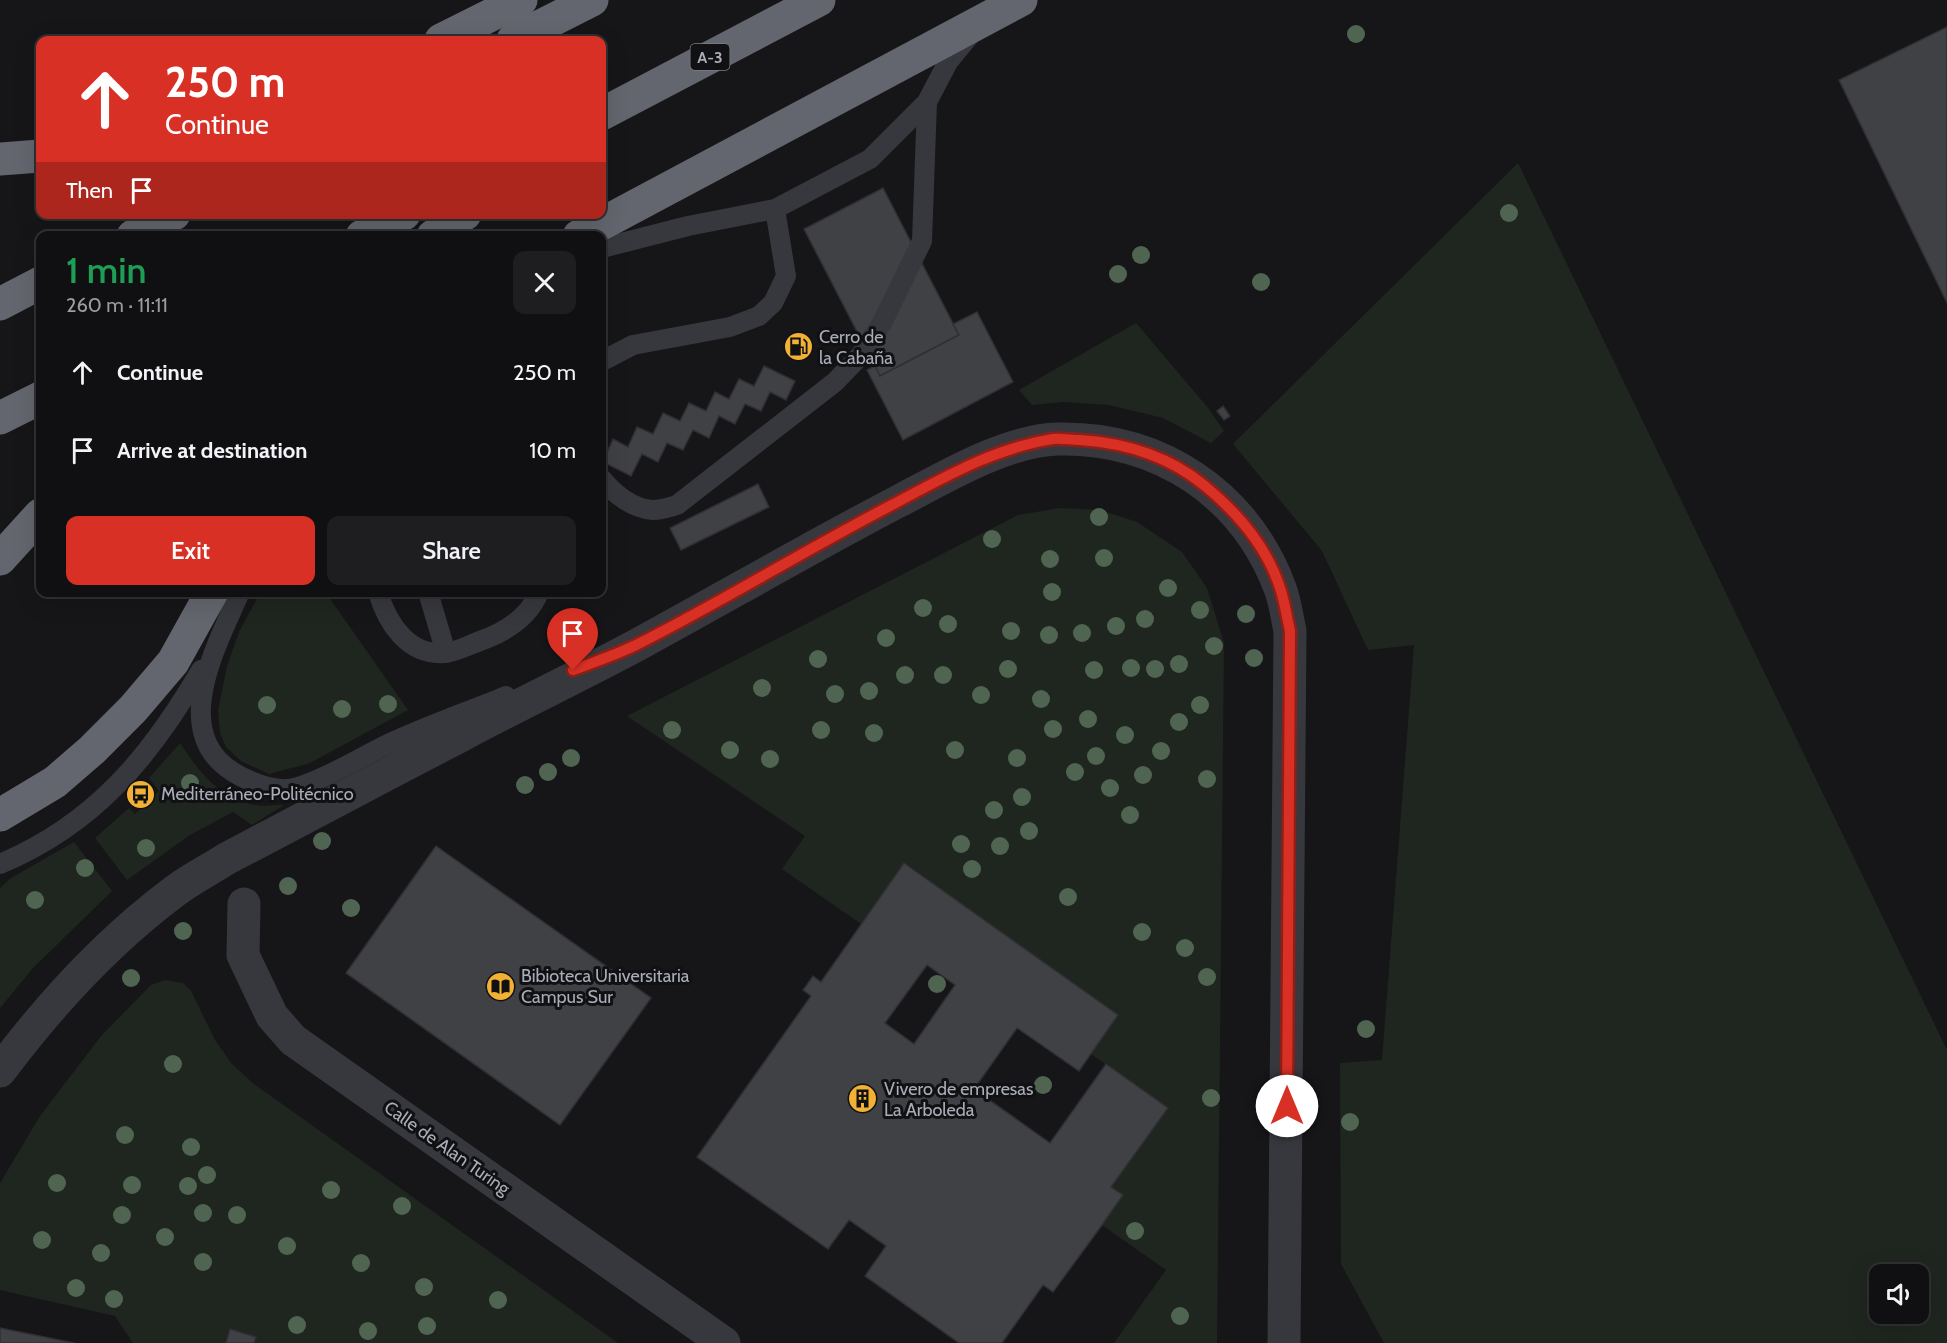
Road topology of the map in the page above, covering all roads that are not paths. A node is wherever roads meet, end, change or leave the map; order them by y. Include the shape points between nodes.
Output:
1 (521, 0) edge
2 (592, 0) edge
3 (819, 0) edge
4 (1021, 0) edge
5 (983, 19) junction
6 (449, 36) edge
7 (521, 36) edge
8 (927, 102) junction
9 (606, 112) edge
10 (36, 156) edge
11 (0, 159) edge
12 (775, 209) junction
13 (165, 219) edge
14 (394, 219) edge
15 (458, 219) edge
16 (142, 231) edge
17 (372, 231) edge
18 (440, 231) edge
19 (588, 231) edge
20 (606, 247) edge
21 (36, 285) edge
22 (0, 304) edge
23 (606, 360) edge
24 (36, 400) edge
25 (0, 418) edge
26 (606, 484) edge
27 (36, 519) edge
28 (0, 559) edge
29 (209, 597) edge
30 (238, 597) edge
31 (380, 597) edge
32 (429, 597) edge
33 (536, 597) edge
34 (220, 637) junction
35 (634, 646) junction
36 (446, 653) junction
37 (0, 815) edge
38 (0, 864) edge
39 (244, 904) dead end
40 (0, 1071) edge
41 (724, 1343) edge
42 (1284, 1343) edge

1 - 6 highway
2 - 7 highway
3 - 9 highway, A-3
4 - 5 highway
5 - 8 lane via 948,62
5 - 19 highway
8 - 12 lane via 870,159
8 - 26 lane via 922,241 882,323 860,356 835,382 677,505 655,510 637,507
10 - 11 highway
12 - 20 lane
12 - 23 lane via 786,276 772,303 759,316 730,327 633,345
13 - 16 highway
14 - 17 highway
15 - 18 highway
21 - 22 highway
24 - 25 highway
27 - 28 highway
29 - 37 highway via 173,662 133,709 55,782
30 - 34 lane
31 - 36 lane via 395,630 411,644 429,652
32 - 36 lane
33 - 36 lane via 525,616 495,635
34 - 35 lane via 202,688 200,727 207,746 223,765 267,788 296,788 424,728
34 - 38 lane via 152,746 124,778 73,823
35 - 40 street via 226,859 177,890 87,969 41,1017
35 - 42 street via 867,518 967,466 1013,448 1056,439 1102,442 1138,450 1193,477 1230,506 1263,551 1281,590 1290,631
39 - 41 street, Calle de Alan Turing via 243,955 272,1016 293,1040

